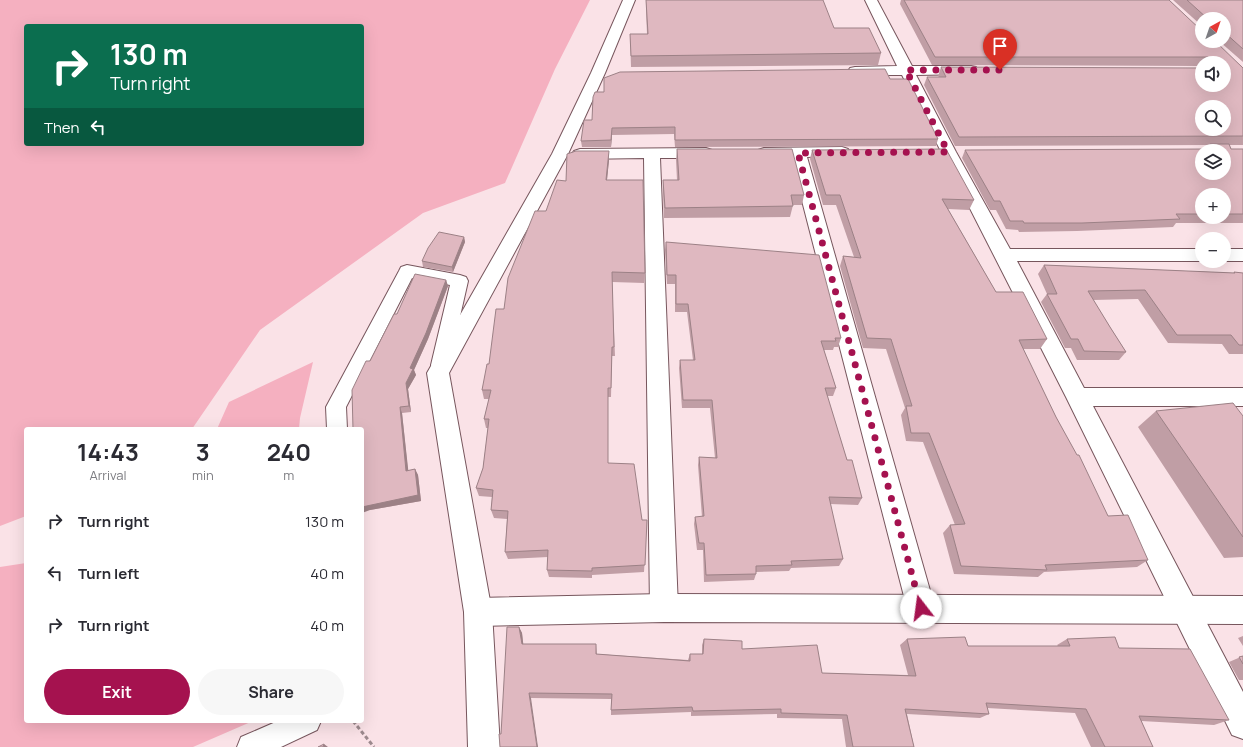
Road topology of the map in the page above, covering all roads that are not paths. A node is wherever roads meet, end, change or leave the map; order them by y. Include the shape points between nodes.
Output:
1 (629, 0) edge
2 (871, 0) edge
3 (906, 70) junction
4 (986, 70) edge
5 (843, 71) edge
6 (854, 152) edge
7 (652, 153) junction
8 (721, 153) edge
9 (752, 153) edge
10 (798, 153) junction
11 (560, 154) junction
12 (1004, 255) junction
13 (1195, 255) edge
14 (1231, 255) edge
15 (1243, 255) edge
16 (438, 372) junction
17 (1077, 397) junction
18 (1243, 397) edge
19 (337, 427) edge
20 (664, 608) junction
21 (921, 608) junction
22 (1243, 610) edge
23 (1185, 611) junction
24 (478, 612) junction
25 (304, 723) edge
26 (1243, 724) edge
27 (252, 747) edge
28 (484, 747) edge

1 - 11 street via 606,73
2 - 3 street
3 - 4 street
3 - 5 street
3 - 12 street
6 - 10 street
7 - 8 street
7 - 11 street
7 - 20 street
9 - 10 street
10 - 21 street
11 - 16 street
12 - 13 street
12 - 17 street
14 - 15 street
16 - 19 lane via 460,281 407,271 336,407
16 - 24 street
17 - 18 street
17 - 23 street
20 - 21 street
20 - 24 street
21 - 23 street
22 - 23 street
23 - 26 street
24 - 28 street
25 - 27 lane

